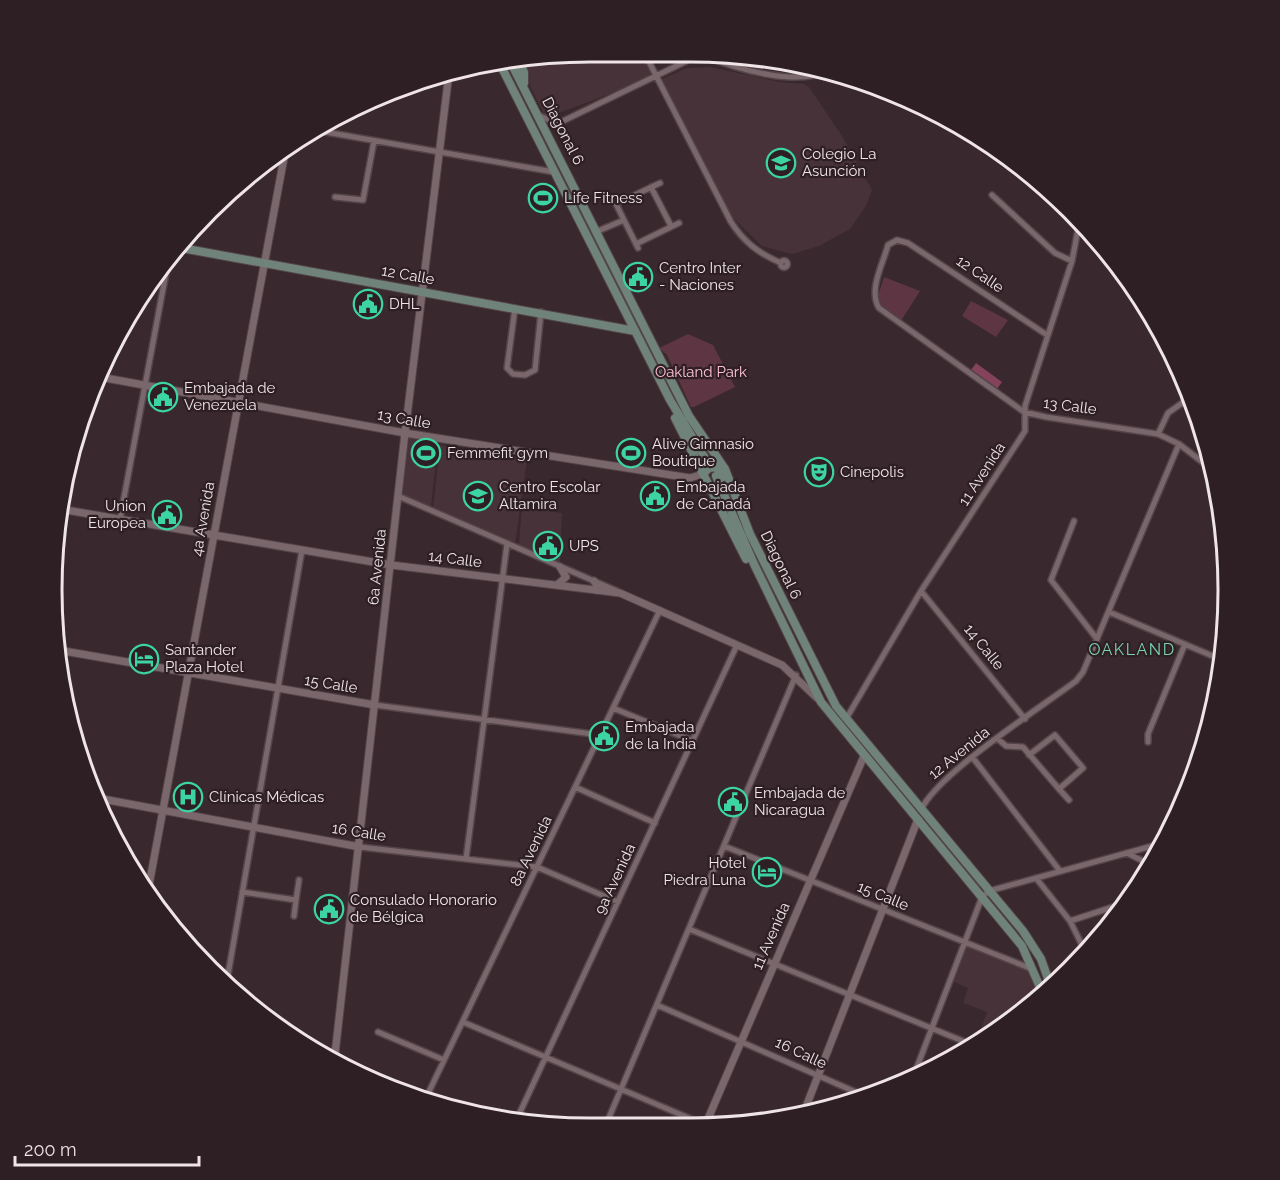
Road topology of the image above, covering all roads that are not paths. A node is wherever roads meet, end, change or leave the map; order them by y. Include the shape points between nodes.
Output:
1 (649, 62) edge
2 (686, 62) edge
3 (736, 64) edge
4 (521, 66) edge
5 (514, 67) edge
6 (503, 69) edge
7 (809, 76) edge
8 (656, 78) junction
9 (448, 82) edge
10 (525, 86) junction
11 (540, 116) junction
12 (326, 132) edge
13 (374, 141) junction
14 (439, 152) junction
15 (283, 160) edge
16 (555, 172) junction
17 (660, 183) dead end
18 (651, 187) junction
19 (992, 195) dead end
20 (335, 196) dead end
21 (613, 198) dead end
22 (616, 204) junction
23 (624, 220) junction
24 (679, 223) dead end
25 (671, 226) junction
26 (598, 231) junction
27 (1078, 231) edge
28 (187, 249) edge
29 (1072, 261) junction
30 (263, 263) junction
31 (781, 263) dead end
32 (166, 275) edge
33 (626, 288) junction
34 (422, 291) junction
35 (875, 302) joint
36 (515, 308) junction
37 (624, 308) junction
38 (541, 312) junction
39 (608, 325) junction
40 (635, 331) junction
41 (1047, 335) junction
42 (106, 378) edge
43 (146, 386) junction
44 (1183, 402) edge
45 (238, 403) junction
46 (1024, 412) junction
47 (405, 433) junction
48 (1158, 434) junction
49 (1179, 444) junction
50 (702, 461) junction
51 (1202, 462) edge
52 (703, 474) junction
53 (716, 476) dead end
54 (690, 478) junction
55 (398, 496) junction
56 (68, 510) edge
57 (120, 519) junction
58 (1074, 521) dead end
59 (746, 523) junction
60 (213, 535) junction
61 (507, 544) junction
62 (302, 550) junction
63 (754, 564) junction
64 (391, 565) junction
65 (560, 567) junction
66 (503, 578) junction
67 (557, 585) junction
68 (594, 585) junction
69 (921, 591) junction
70 (660, 610) junction
71 (1109, 612) junction
72 (1097, 639) junction
73 (1185, 644) junction
74 (737, 645) junction
75 (65, 651) edge
76 (1214, 657) edge
77 (188, 673) junction
78 (796, 675) junction
79 (277, 689) junction
80 (821, 702) junction
81 (375, 705) junction
82 (613, 708) junction
83 (483, 719) junction
84 (846, 719) junction
85 (1025, 719) junction
86 (600, 735) junction
87 (998, 739) junction
88 (693, 741) junction
89 (1148, 742) dead end
90 (1029, 755) junction
91 (864, 756) junction
92 (973, 758) junction
93 (575, 788) junction
94 (1059, 789) junction
95 (105, 799) edge
96 (1069, 800) dead end
97 (163, 810) junction
98 (920, 814) junction
99 (655, 823) junction
100 (254, 827) junction
101 (724, 846) junction
102 (1152, 846) edge
103 (360, 847) junction
104 (1127, 853) junction
105 (466, 859) junction
106 (1143, 861) edge
107 (537, 867) junction
108 (1060, 871) junction
109 (1036, 878) junction
110 (299, 880) dead end
111 (810, 881) junction
112 (150, 882) edge
113 (243, 892) junction
114 (986, 894) junction
115 (296, 900) junction
116 (618, 902) junction
117 (1113, 907) edge
118 (883, 911) junction
119 (294, 916) dead end
120 (1070, 921) junction
121 (689, 929) junction
122 (964, 942) junction
123 (1082, 944) edge
124 (774, 964) junction
125 (1033, 969) junction
126 (228, 975) edge
127 (1048, 978) edge
128 (1040, 986) edge
129 (850, 996) junction
130 (657, 1005) junction
131 (463, 1022) junction
132 (931, 1029) junction
133 (378, 1032) dead end
134 (741, 1041) junction
135 (964, 1042) edge
136 (335, 1053) edge
137 (546, 1057) junction
138 (444, 1060) junction
139 (917, 1067) edge
140 (817, 1076) junction
141 (622, 1088) junction
142 (428, 1092) edge
143 (854, 1092) edge
144 (806, 1105) edge
145 (519, 1114) edge
146 (710, 1117) edge
147 (609, 1118) edge
148 (687, 1118) edge

1 - 8 street
2 - 8 street
3 - 7 street via 782,76
4 - 10 main road
5 - 10 main road
6 - 16 main road, Diagonal 6
8 - 11 street via 563,121 556,123
8 - 31 street via 730,222 745,242
9 - 14 street, 6a Avenida
10 - 11 main road, Diagonal 6
11 - 26 main road, Diagonal 6
12 - 13 street
13 - 14 street
13 - 20 street via 363,200
14 - 16 street
14 - 34 street, 6a Avenida
15 - 30 street, 4a Avenida
16 - 37 main road, Diagonal 6
17 - 18 street
18 - 22 street
18 - 25 street
19 - 29 street via 1055,253
21 - 22 street
22 - 23 street
23 - 25 street via 637,246
23 - 26 street
24 - 25 street
26 - 33 main road, Diagonal 6
27 - 29 street, 11 Avenida
28 - 30 main road, 12 Calle
29 - 41 street, 11 Avenida
30 - 34 main road, 12 Calle
30 - 45 street, 4a Avenida
32 - 43 street
33 - 37 main road
33 - 59 main road, Diagonal 6 via 688,414 725,469
34 - 36 main road, 12 Calle
34 - 47 street, 6a Avenida
35 - 41 street, 12 Calle via 888,246 897,240 908,243
35 - 46 street, 13 Calle via 897,323
36 - 38 main road, 12 Calle
36 - 38 street via 507,368 513,374 525,375 535,370
37 - 39 main road via 621,320
37 - 40 main road, Diagonal 6
38 - 39 main road, 12 Calle
39 - 40 main road, 12 Calle
40 - 50 main road, Diagonal 6 via 670,400 673,415
41 - 46 street, 11 Avenida
42 - 43 street, 13 Calle
43 - 45 street, 13 Calle
43 - 57 street
44 - 48 street via 1168,413
45 - 47 street, 13 Calle
45 - 60 street, 4a Avenida
46 - 48 street, 13 Calle
46 - 69 street, 11 Avenida via 1025,431 1021,438
47 - 54 street, 13 Calle
47 - 55 street, 6a Avenida
48 - 49 street, 13 Calle
49 - 51 street, 13 Calle
49 - 71 street, 12 Avenida
50 - 52 main road, Diagonal 6
50 - 54 street
52 - 54 street, 13 Calle
52 - 59 main road via 711,467 719,469
52 - 63 main road, Diagonal 6 via 746,559
53 - 63 main road, Diagonal 6
55 - 61 street
55 - 64 street, 6a Avenida
56 - 57 street, 14 Calle
57 - 60 street, 14 Calle
58 - 72 street via 1051,580
59 - 84 main road, Diagonal 6 via 812,659
60 - 62 street, 14 Calle
60 - 77 street, 4a Avenida
61 - 65 street
61 - 66 street
62 - 64 street, 14 Calle
62 - 79 street
63 - 80 main road, Diagonal 6
64 - 66 street, 14 Calle
64 - 81 street, 6a Avenida
65 - 67 street via 566,577
65 - 68 street
66 - 67 street, 14 Calle
66 - 83 street
67 - 68 street, 14 Calle
68 - 70 street, 14 Calle
69 - 84 street, 11 Avenida
69 - 85 street, 14 Calle
70 - 74 street, 14 Calle
70 - 82 street, 8a Avenida
71 - 72 street, 12 Avenida
71 - 73 street
72 - 85 street, 12 Avenida via 1076,681
73 - 76 street
73 - 89 street
74 - 78 street, 14 Calle
74 - 88 street, 9a Avenida
75 - 77 street, 15 Calle
77 - 79 street, 15 Calle
77 - 97 street, 4a Avenida
78 - 80 street, 14 Calle
78 - 101 street
79 - 81 street, 15 Calle
79 - 100 street
80 - 91 main road, Diagonal 6
81 - 83 street, 15 Calle
81 - 103 street, 6a Avenida
82 - 86 street, 8a Avenida
82 - 88 street
83 - 86 street, 15 Calle
83 - 105 street
84 - 98 main road, Diagonal 6
85 - 87 street, 12 Avenida
86 - 93 street, 8a Avenida
87 - 90 street via 1006,746 1023,747
87 - 92 street, 12 Avenida
88 - 99 street, 9a Avenida
90 - 94 street
90 - 94 street via 1052,737 1059,737 1083,767
91 - 98 main road, Diagonal 6
91 - 111 street, 11 Avenida
92 - 98 street, 12 Avenida via 934,791
92 - 108 street
93 - 99 street
93 - 107 street, 8a Avenida
94 - 96 street
95 - 97 street, 16 Calle
97 - 100 street, 16 Calle
97 - 112 street, 4a Avenida
98 - 114 main road, Diagonal 6
98 - 118 street, 12 Avenida
99 - 116 street, 9a Avenida
100 - 103 street, 16 Calle
100 - 113 street
101 - 111 street, 15 Calle
101 - 121 street
102 - 104 street
103 - 105 street, 16 Calle
103 - 136 street, 6a Avenida
104 - 106 street
104 - 108 street
105 - 107 street, 16 Calle
107 - 116 street, 16 Calle
107 - 131 street, 8a Avenida
108 - 109 street
109 - 114 street
109 - 120 street
110 - 115 street
111 - 118 street, 15 Calle
111 - 124 street, 11 Avenida
113 - 115 street
113 - 126 street
114 - 122 street
114 - 125 main road, Diagonal 6 via 1025,950
114 - 127 main road, Diagonal 6 via 1037,951
115 - 119 street
116 - 137 street, 9a Avenida
117 - 120 street
118 - 122 street, 15 Calle
118 - 129 street, 12 Avenida
120 - 123 street
121 - 124 street
121 - 130 street
122 - 125 street, 15 Calle
122 - 132 street
124 - 129 street
124 - 134 street, 11 Avenida
125 - 128 main road, Diagonal 6
129 - 132 street
129 - 140 street, 12 Avenida
130 - 134 street, 16 Calle
130 - 141 street
131 - 137 street
131 - 138 street, 8a Avenida
132 - 135 street
132 - 139 street
133 - 138 street
134 - 140 street, 16 Calle
134 - 146 street, 11 Avenida
137 - 141 street
137 - 145 street, 9a Avenida
138 - 142 street, 8a Avenida
140 - 143 street, 16 Calle
140 - 144 street, 12 Avenida
141 - 147 street
141 - 148 street

